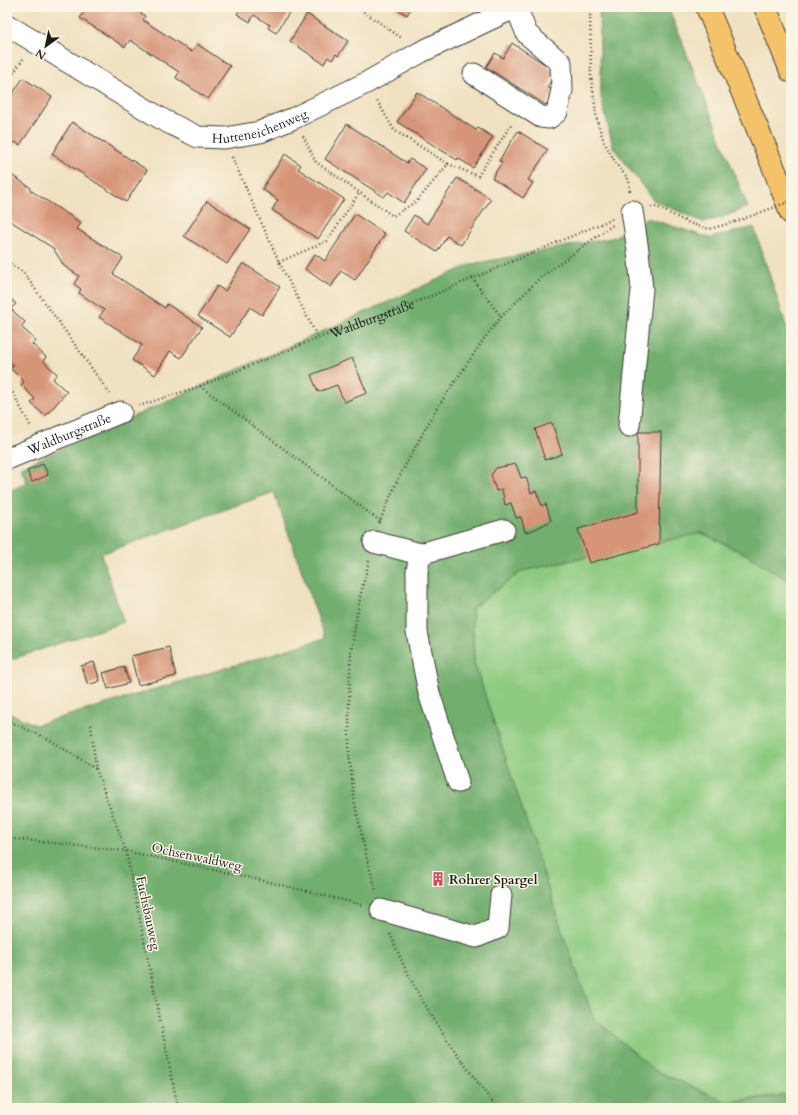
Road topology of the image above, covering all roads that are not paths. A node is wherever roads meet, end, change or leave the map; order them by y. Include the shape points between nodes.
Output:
1 (516, 7) edge
2 (707, 7) edge
3 (765, 7) edge
4 (7, 25) edge
5 (791, 71) edge
6 (474, 74) dead end
7 (632, 211) road end
8 (791, 213) edge
9 (121, 412) road end
10 (629, 426) dead end
11 (7, 459) edge
12 (504, 530) dead end
13 (374, 542) dead end
14 (420, 554) junction
15 (458, 782) dead end
16 (501, 895) dead end
17 (381, 910) road end

1 - 4 street, Hutteneichenweg via 421,52 366,83 294,118 260,132 225,138 198,137 165,121
1 - 6 street via 527,34 561,63 562,90 557,112 549,118 541,117
2 - 8 highway
3 - 5 highway
7 - 10 street via 642,290
9 - 11 street, Waldburgstraße
12 - 14 street
13 - 14 street
14 - 15 street via 417,571 417,632 429,692
16 - 17 street via 498,928 476,937

